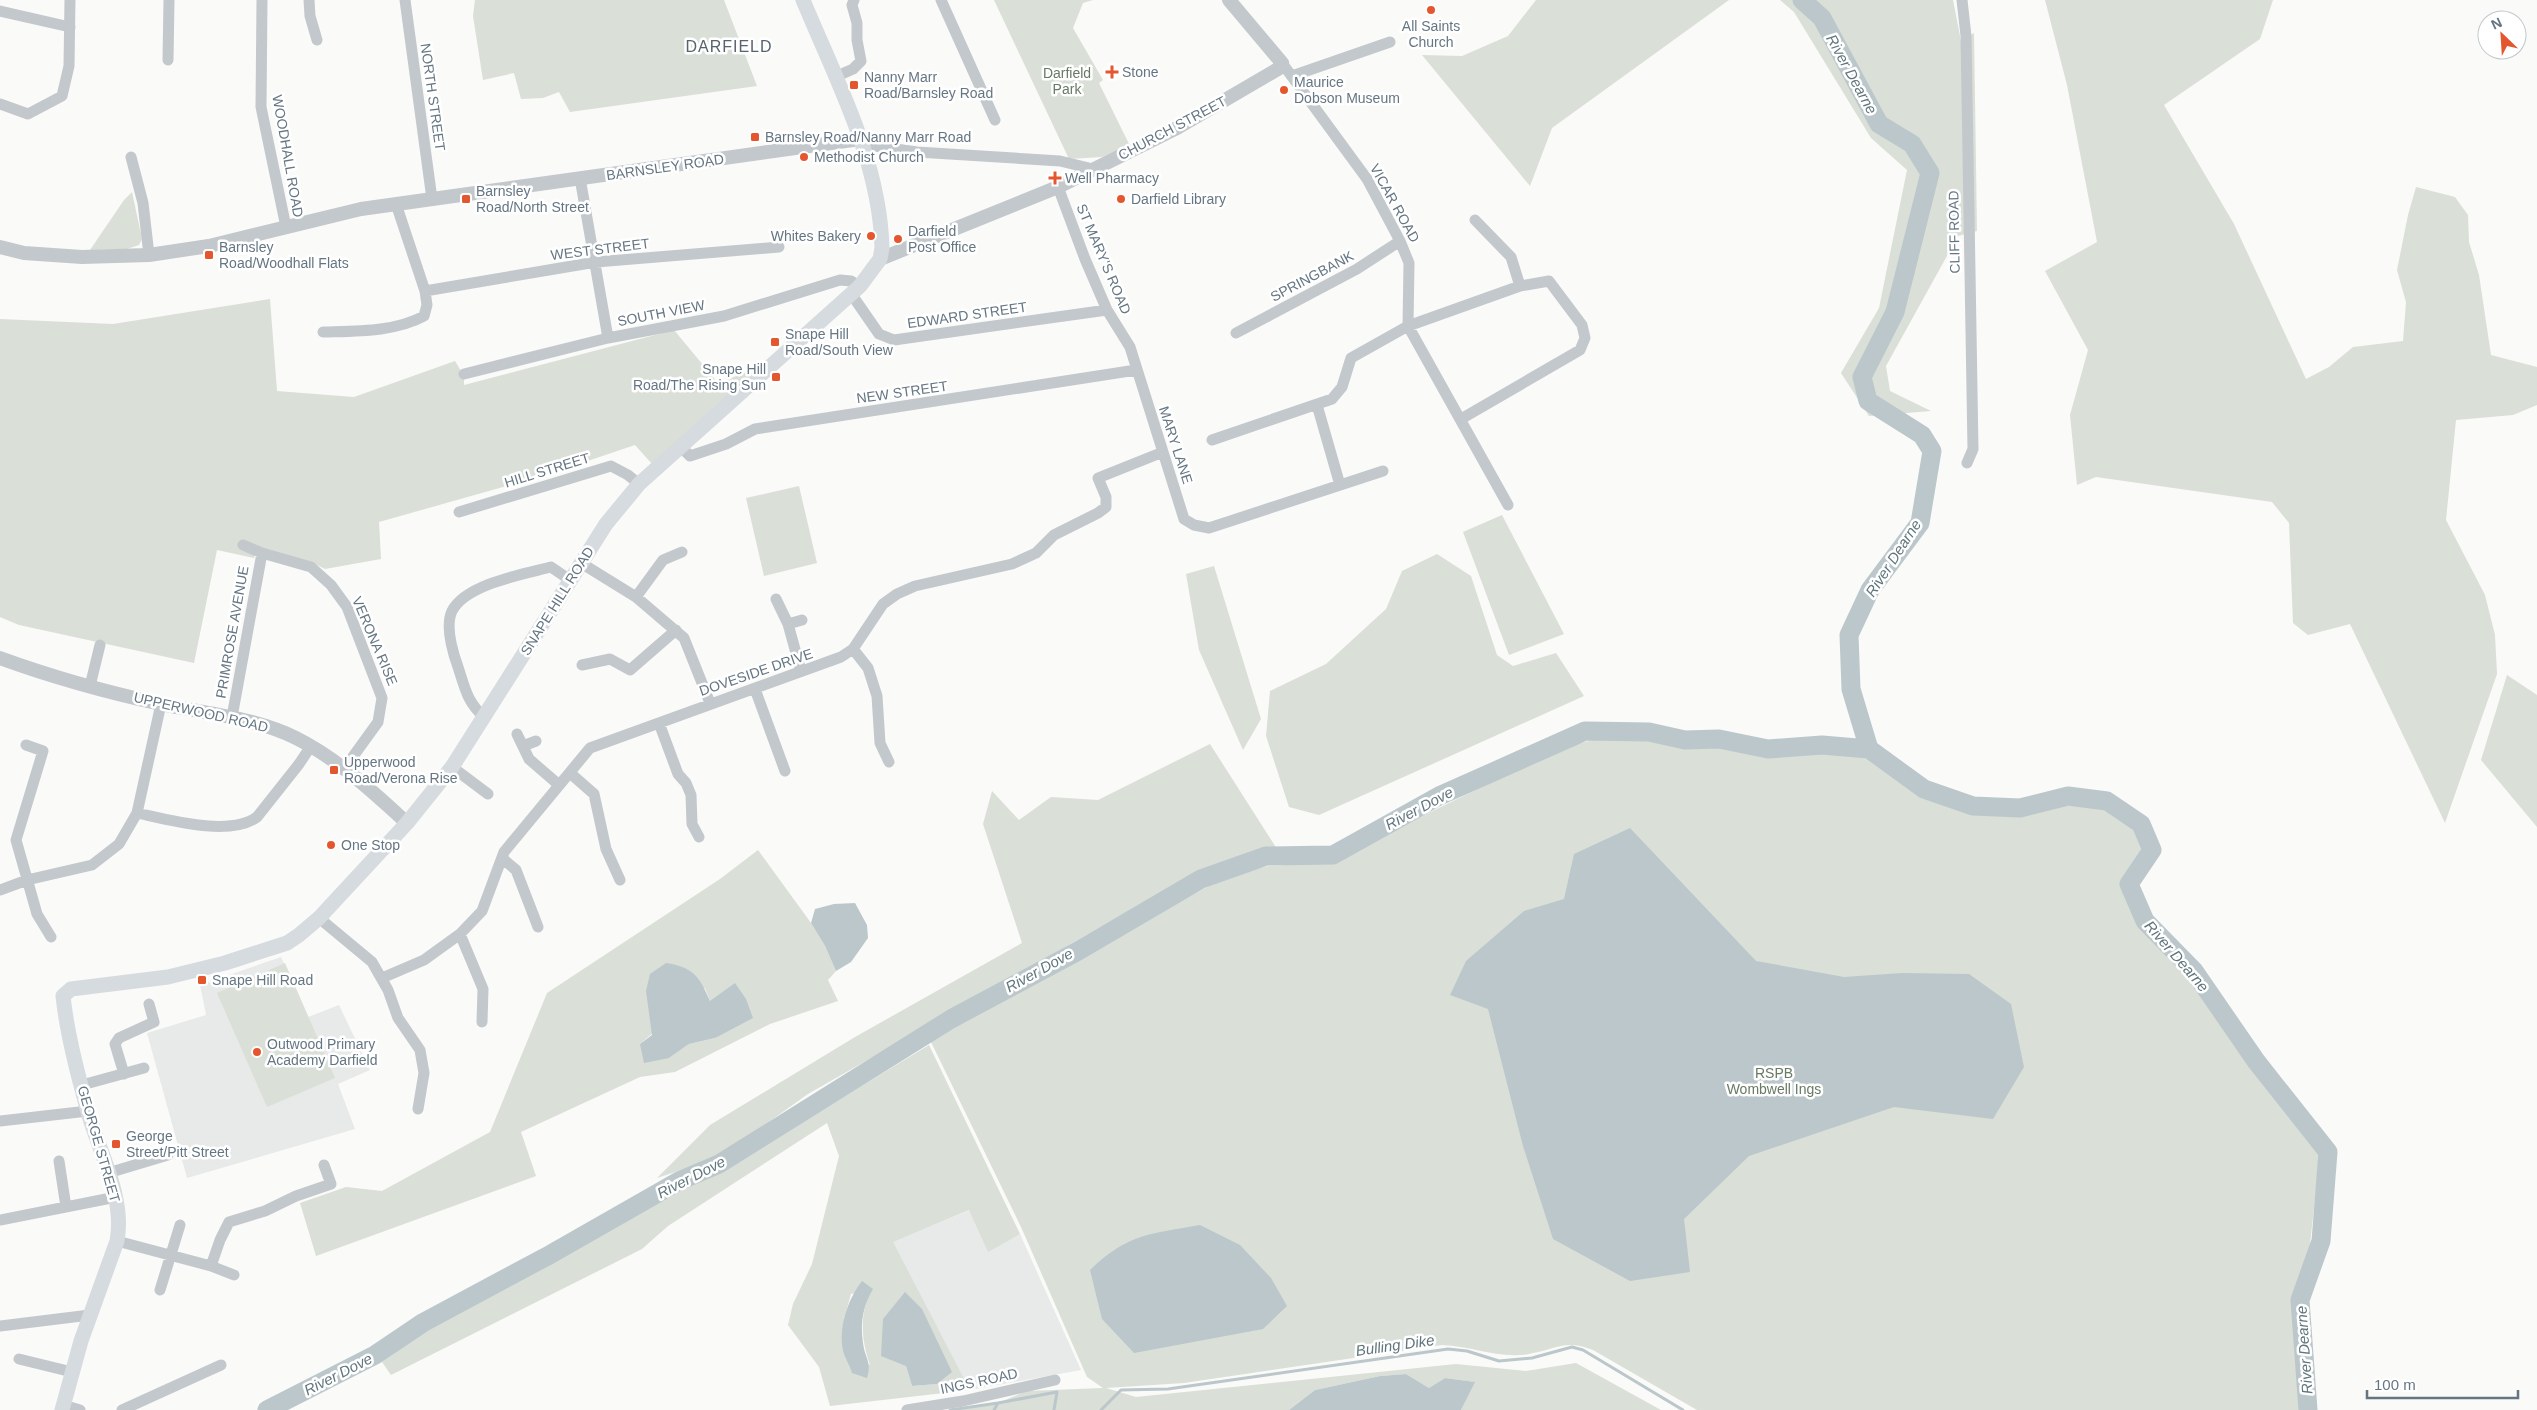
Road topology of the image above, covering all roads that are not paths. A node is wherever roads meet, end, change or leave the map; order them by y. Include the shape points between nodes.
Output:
1 (70, 0) edge
2 (169, 0) edge
3 (262, 0) edge
4 (309, 0) edge
5 (405, 0) edge
6 (803, 0) edge
7 (854, 0) edge
8 (941, 0) edge
9 (1229, 0) edge
10 (1962, 0) edge
11 (0, 11) edge
12 (70, 27) junction
13 (318, 40) dead end
14 (1390, 42) dead end
15 (168, 60) dead end
16 (1282, 63) junction
17 (1292, 76) junction
18 (835, 77) junction
19 (0, 104) edge
20 (995, 120) dead end
21 (860, 139) junction
22 (131, 157) dead end
23 (1093, 168) junction
24 (580, 178) junction
25 (1058, 187) junction
26 (432, 199) junction
27 (396, 204) junction
28 (1475, 220) dead end
29 (286, 227) junction
30 (1400, 241) junction
31 (0, 247) edge
32 (779, 247) dead end
33 (149, 255) junction
34 (880, 259) junction
35 (596, 262) junction
36 (1520, 286) junction
37 (426, 291) junction
38 (856, 291) junction
39 (1107, 310) junction
40 (1408, 326) junction
41 (323, 332) dead end
42 (1236, 333) dead end
43 (608, 338) junction
44 (1136, 370) junction
45 (464, 374) dead end
46 (1317, 406) junction
47 (1461, 419) junction
48 (1212, 440) dead end
49 (681, 447) junction
50 (1163, 452) junction
51 (1967, 464) dead end
52 (1383, 471) dead end
53 (639, 484) junction
54 (1340, 486) junction
55 (1508, 505) dead end
56 (459, 512) dead end
57 (243, 545) dead end
58 (682, 552) dead end
59 (262, 553) junction
60 (581, 563) junction
61 (570, 580) junction
62 (636, 597) junction
63 (776, 598) dead end
64 (802, 620) dead end
65 (788, 624) junction
66 (676, 630) junction
67 (100, 645) dead end
68 (853, 649) junction
69 (0, 658) edge
70 (582, 665) dead end
71 (801, 671) junction
72 (90, 686) junction
73 (755, 689) junction
74 (710, 703) junction
75 (161, 704) junction
76 (232, 717) junction
77 (484, 717) junction
78 (659, 722) junction
79 (517, 734) dead end
80 (536, 741) dead end
81 (26, 745) dead end
82 (311, 746) junction
83 (523, 746) junction
84 (889, 762) dead end
85 (452, 768) junction
86 (344, 769) junction
87 (785, 771) dead end
88 (570, 773) junction
89 (560, 785) junction
90 (488, 794) dead end
91 (137, 813) junction
92 (407, 823) junction
93 (699, 837) dead end
94 (502, 858) junction
95 (28, 880) junction
96 (620, 880) dead end
97 (0, 890) edge
98 (319, 918) junction
99 (538, 927) dead end
100 (460, 934) junction
101 (51, 937) dead end
102 (382, 978) junction
103 (66, 992) joint
104 (149, 1004) dead end
105 (482, 1022) dead end
106 (144, 1068) dead end
107 (124, 1074) junction
108 (82, 1085) junction
109 (418, 1109) dead end
110 (88, 1111) junction
111 (0, 1121) edge
112 (168, 1155) dead end
113 (59, 1161) dead end
114 (324, 1165) dead end
115 (108, 1173) junction
116 (116, 1197) junction
117 (66, 1207) junction
118 (0, 1220) edge
119 (180, 1226) dead end
120 (117, 1241) junction
121 (170, 1257) junction
122 (211, 1266) junction
123 (234, 1275) dead end
124 (160, 1290) dead end
125 (90, 1316) junction
126 (0, 1326) edge
127 (20, 1359) dead end
128 (221, 1365) dead end
129 (72, 1372) junction
130 (1055, 1380) dead end
131 (63, 1408) edge
132 (80, 1410) edge
133 (122, 1410) edge
134 (908, 1410) edge

1 - 12 street
2 - 15 street
3 - 29 street, WOODHALL ROAD via 262,107
4 - 13 street via 310,16
5 - 26 street, NORTH STREET
6 - 18 main road
7 - 18 street via 852,5 861,61 853,69
8 - 20 street
9 - 16 street
10 - 51 street, CLIFF ROAD via 1966,46 1973,449
11 - 12 street
12 - 19 street via 69,66 62,96 28,114
14 - 17 street
16 - 17 street, VICAR ROAD
16 - 23 street, CHURCH STREET via 1278,69 1177,128
17 - 30 street, VICAR ROAD via 1367,179
18 - 21 main road
21 - 23 street, BARNSLEY ROAD via 882,147 1060,161
21 - 24 street, BARNSLEY ROAD
21 - 34 main road via 872,174 882,238
22 - 33 street via 143,203
23 - 25 street, CHURCH STREET
24 - 26 street, BARNSLEY ROAD
24 - 35 street
25 - 34 street
25 - 39 street, ST MARY'S ROAD
26 - 27 street, BARNSLEY ROAD
27 - 29 street, BARNSLEY ROAD via 331,215
27 - 37 street
28 - 36 street via 1511,257
29 - 33 street, BARNSLEY ROAD via 209,246
30 - 40 street, VICAR ROAD via 1409,263
30 - 42 street, SPRINGBANK via 1358,269
31 - 33 street, BARNSLEY ROAD via 82,257
32 - 35 street, WEST STREET
34 - 38 main road, SNAPE HILL ROAD
35 - 37 street, WEST STREET
35 - 43 street
36 - 40 street
36 - 47 street via 1550,281 1582,325 1585,338 1580,350
37 - 41 street via 424,316 409,324
38 - 39 street, EDWARD STREET via 879,334 894,340
38 - 43 street, SOUTH VIEW via 851,281 840,280 724,316
38 - 49 main road, SNAPE HILL ROAD
39 - 44 street, ST MARY'S ROAD via 1130,347
40 - 46 street via 1351,358 1342,388 1332,399
40 - 47 street
43 - 45 street, SOUTH VIEW
44 - 49 street, NEW STREET via 755,429 726,444 690,456
44 - 50 street, MARY LANE
46 - 48 street
46 - 54 street
47 - 55 street
49 - 53 main road, SNAPE HILL ROAD
50 - 54 street, MARY LANE via 1184,519 1209,528
50 - 68 street, DOVESIDE DRIVE via 1098,478 1106,497 1106,507 1054,535 1036,553 1012,564 915,586 897,594 883,604
52 - 54 street
53 - 56 street, HILL STREET via 611,466
53 - 60 main road, SNAPE HILL ROAD via 606,524
57 - 59 street, VERONA RISE
58 - 62 street via 663,560
59 - 76 street, PRIMROSE AVENUE
59 - 86 street, VERONA RISE via 311,567 332,586 347,607 382,698 378,722
60 - 61 main road, SNAPE HILL ROAD
60 - 62 street
61 - 77 main road, SNAPE HILL ROAD
61 - 77 street via 551,567 477,590 458,604 450,619 454,657 472,706
62 - 66 street
63 - 65 street
64 - 65 street
65 - 71 street
66 - 70 street via 630,670 610,659
66 - 74 street via 684,638
67 - 72 street
68 - 71 street, DOVESIDE DRIVE via 841,657
68 - 84 street via 868,668 877,696 880,743
69 - 72 street, UPPERWOOD ROAD
71 - 73 street, DOVESIDE DRIVE
72 - 75 street, UPPERWOOD ROAD
73 - 74 street, DOVESIDE DRIVE
73 - 87 street
74 - 78 street, DOVESIDE DRIVE
75 - 76 street, UPPERWOOD ROAD
75 - 91 street
76 - 82 street, UPPERWOOD ROAD via 261,724
77 - 85 main road, SNAPE HILL ROAD
78 - 88 street, DOVESIDE DRIVE via 590,748
78 - 93 street via 678,774 691,795 692,824
79 - 83 street
80 - 83 street
81 - 95 street via 43,751 16,840
82 - 86 street, UPPERWOOD ROAD
82 - 91 street via 249,823 231,826 177,822
83 - 89 street via 529,760
85 - 90 street
85 - 92 main road, SNAPE HILL ROAD
86 - 92 street, UPPERWOOD ROAD
88 - 89 street, DOVESIDE DRIVE
88 - 96 street via 594,794 606,848
89 - 94 street, DOVESIDE DRIVE
91 - 95 street via 119,844 92,865
92 - 98 main road, SNAPE HILL ROAD
94 - 99 street via 516,870
94 - 100 street, DOVESIDE DRIVE via 482,910
95 - 97 street
95 - 101 street via 37,914
98 - 102 street via 364,954
98 - 103 main road, SNAPE HILL ROAD via 287,943 252,955 168,977
100 - 102 street, DOVESIDE DRIVE via 424,960
100 - 105 street via 483,989
102 - 109 street via 398,1018 420,1050 423,1061
103 - 108 main road, GEORGE STREET via 63,996 64,1009
104 - 107 street via 154,1022 119,1038 115,1044
106 - 107 street
107 - 108 street
108 - 110 main road, GEORGE STREET
110 - 111 street
110 - 115 main road, GEORGE STREET
112 - 115 street
113 - 117 street
114 - 122 street via 332,1184 229,1222
115 - 116 main road, GEORGE STREET
116 - 117 street
116 - 120 main road, GEORGE STREET via 120,1216
117 - 118 street
119 - 121 street
120 - 121 street
120 - 125 main road, GEORGE STREET
121 - 122 street
121 - 124 street
122 - 123 street
125 - 126 street
125 - 129 main road, GEORGE STREET
127 - 129 street
128 - 133 street
129 - 131 main road, GEORGE STREET
130 - 134 street, INGS ROAD
131 - 132 street

